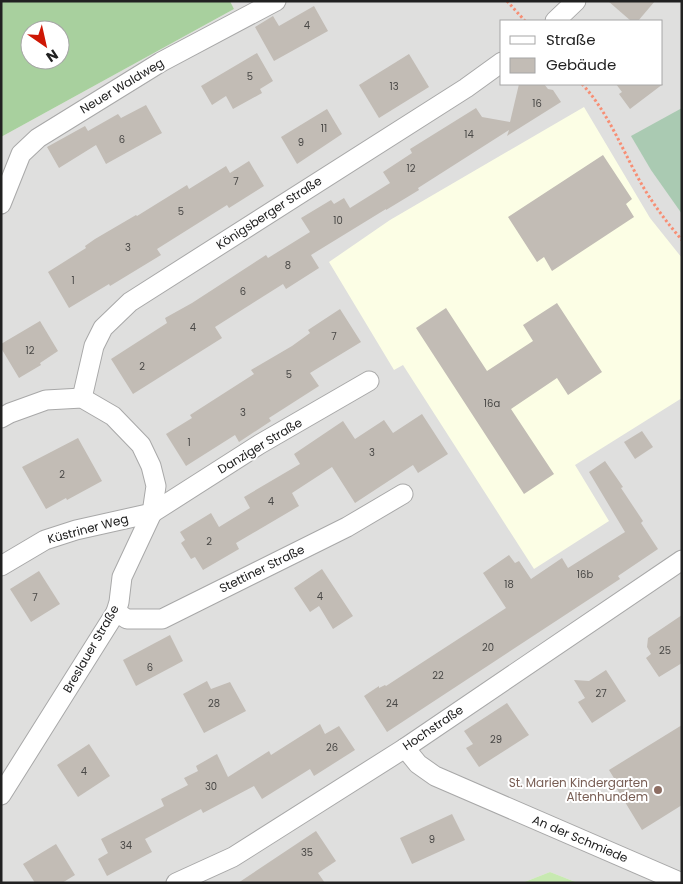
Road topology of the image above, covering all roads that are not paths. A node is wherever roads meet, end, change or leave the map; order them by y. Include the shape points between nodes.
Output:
1 (276, 1) edge
2 (576, 1) edge
3 (556, 20) edge
4 (500, 63) edge
5 (1, 204) edge
6 (369, 381) dead end
7 (82, 398) junction
8 (1, 418) edge
9 (403, 494) dead end
10 (152, 513) junction
11 (682, 560) edge
12 (1, 566) edge
13 (116, 612) junction
14 (405, 748) junction
15 (1, 796) edge
16 (682, 882) edge
17 (176, 883) edge

1 - 5 street, Neuer Waldweg via 161,62 38,138 21,154
2 - 3 street
4 - 7 street, Königsberger Straße via 130,302 103,328 94,346
6 - 10 street, Danziger Straße via 260,444
7 - 8 street via 46,400
7 - 10 street, Breslauer Straße via 113,416 141,445 152,466 156,486
9 - 13 street, Stettiner Straße via 347,527 162,619 127,619
10 - 12 street, Küstriner Weg via 45,540
10 - 13 street, Breslauer Straße via 125,566
11 - 14 street, Hochstraße
13 - 15 street, Breslauer Straße
14 - 16 street, An der Schmiede via 418,764 435,776
14 - 17 street, Hochstraße via 233,857

